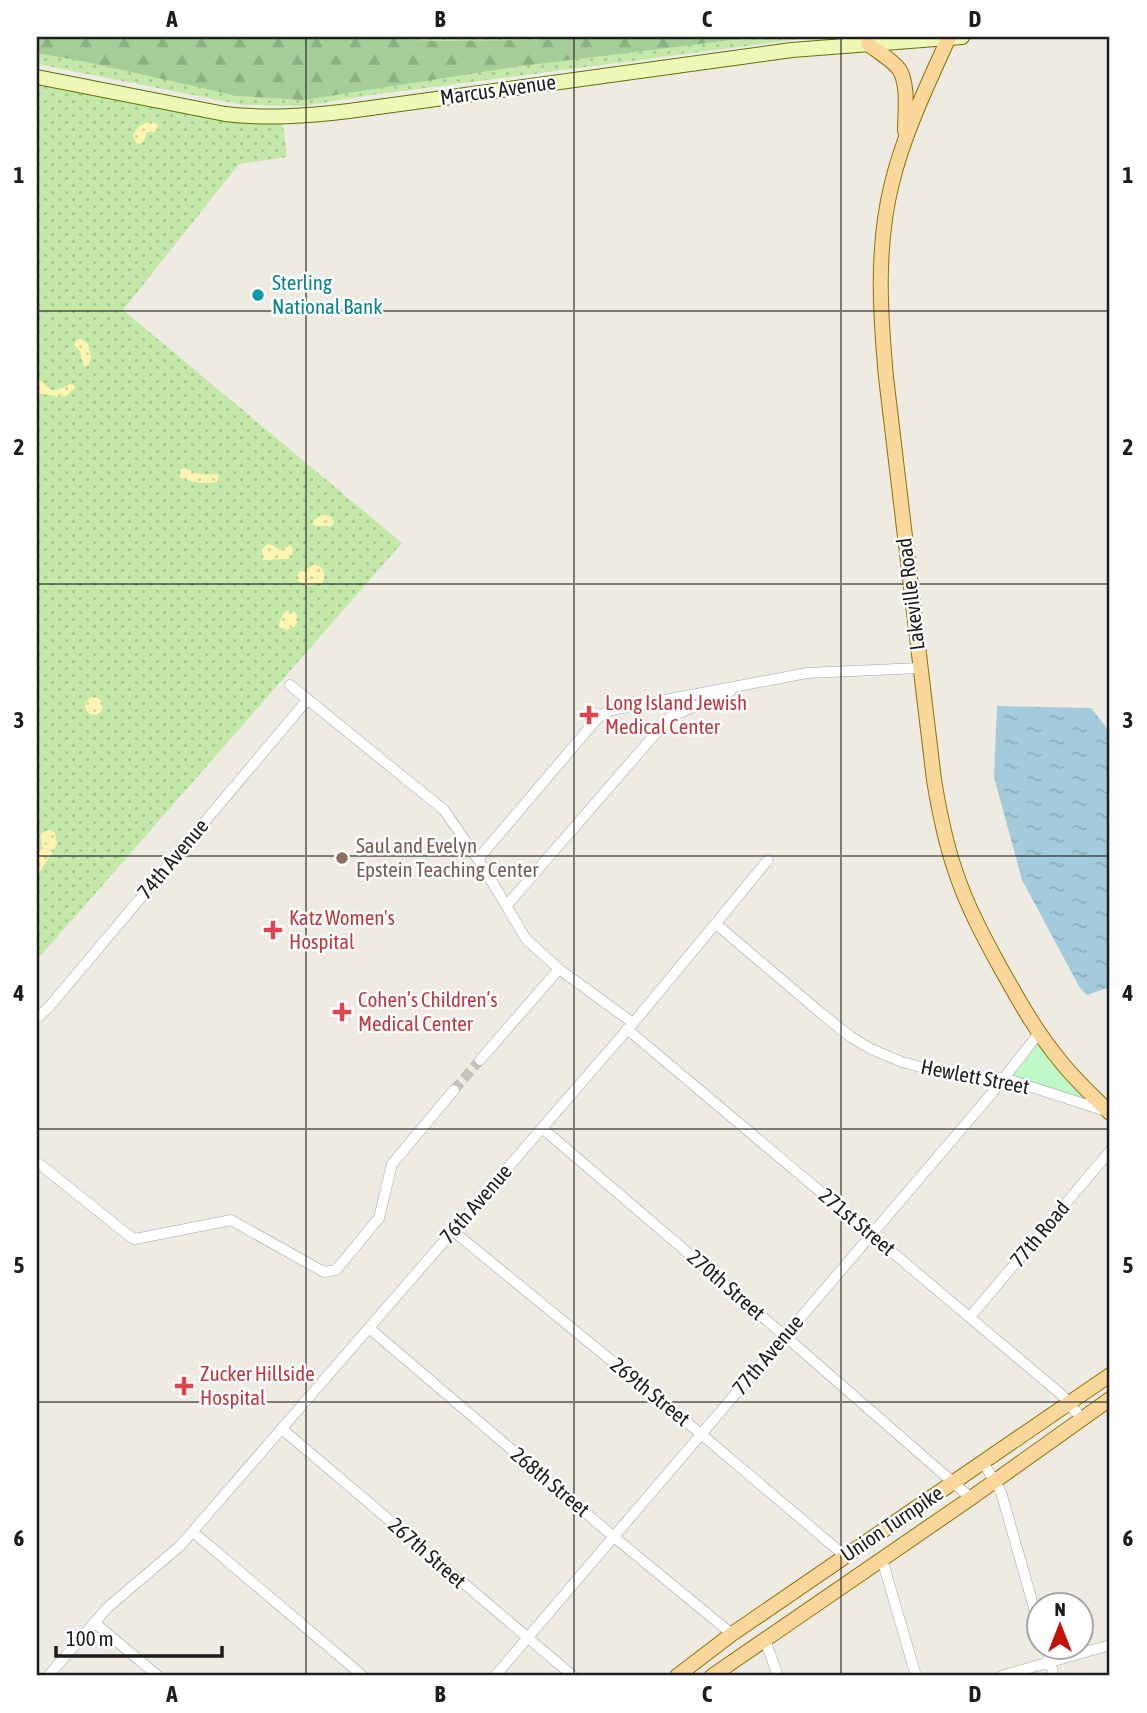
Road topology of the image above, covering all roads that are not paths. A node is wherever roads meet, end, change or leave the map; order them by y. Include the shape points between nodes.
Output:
1 (953, 37) edge
2 (868, 44) junction
3 (37, 77) edge
4 (905, 142) junction
5 (920, 668) junction
6 (751, 683) junction
7 (290, 685) dead end
8 (308, 699) junction
9 (478, 859) junction
10 (768, 860) dead end
11 (507, 905) junction
12 (716, 924) junction
13 (559, 969) junction
14 (37, 1018) edge
15 (630, 1026) junction
16 (1039, 1033) junction
17 (480, 1060) tunnel mouth
18 (1004, 1078) junction
19 (454, 1090) tunnel mouth
20 (1110, 1112) edge
21 (542, 1128) junction
22 (1110, 1151) edge
23 (37, 1162) edge
24 (453, 1231) junction
25 (871, 1234) junction
26 (970, 1317) junction
27 (369, 1328) junction
28 (785, 1335) junction
29 (1104, 1379) edge
30 (1110, 1398) edge
31 (1070, 1403) junction
32 (1082, 1419) junction
33 (282, 1429) junction
34 (701, 1434) junction
35 (983, 1462) junction
36 (996, 1481) junction
37 (953, 1482) junction
38 (971, 1498) junction
39 (193, 1532) junction
40 (614, 1537) junction
41 (845, 1556) junction
42 (882, 1559) junction
43 (1029, 1590) edge
44 (95, 1623) junction
45 (732, 1634) junction
46 (527, 1639) junction
47 (765, 1640) junction
48 (1110, 1645) edge
49 (1050, 1662) junction
50 (48, 1676) edge
51 (158, 1676) edge
52 (363, 1676) edge
53 (495, 1676) edge
54 (573, 1676) edge
55 (677, 1676) edge
56 (712, 1676) edge
57 (778, 1676) edge
58 (916, 1676) edge
59 (1001, 1676) edge
60 (1054, 1676) edge

1 - 2 main road, Marcus Avenue
1 - 4 main road, Lakeville Road
2 - 3 main road, Marcus Avenue via 792,50 292,117 225,114
2 - 4 main road via 902,75
4 - 5 main road, Lakeville Road via 883,235 882,327
5 - 6 street via 807,673
5 - 16 main road, Lakeville Road via 939,809 955,870 986,941
6 - 9 street via 603,714
6 - 11 street via 670,717
7 - 8 street, 271st Street
8 - 9 street, 271st Street via 444,810
8 - 14 street, 74th Avenue
9 - 11 street, 271st Street
10 - 12 street, 76th Avenue
11 - 13 street, 271st Street via 527,939
12 - 15 street, 76th Avenue
12 - 18 street, Hewlett Street via 822,1014 871,1049 946,1073
13 - 15 street, 271st Street
13 - 17 street
15 - 21 street, 76th Avenue
15 - 25 street, 271st Street
16 - 18 street, 77th Avenue
16 - 20 main road, Lakeville Road via 1077,1082
18 - 20 street, Hewlett Street
18 - 25 street, 77th Avenue
19 - 23 street via 392,1164 379,1218 336,1270 329,1272 231,1220 132,1238
21 - 24 street, 76th Avenue
21 - 28 street, 270th Street
22 - 26 street, 77th Road
24 - 27 street, 76th Avenue
24 - 34 street, 269th Street
25 - 26 street, 271st Street
25 - 28 street, 77th Avenue
26 - 31 street, 271st Street
27 - 33 street, 76th Avenue
27 - 40 street, 268th Street
28 - 34 street, 77th Avenue
28 - 37 street, 270th Street
29 - 30 street
29 - 31 main road, Union Turnpike
30 - 32 main road, Union Turnpike
31 - 32 street, 271st Street
31 - 35 main road, Union Turnpike
32 - 36 main road, Union Turnpike
33 - 39 street, 76th Avenue
33 - 46 street, 267th Street
34 - 40 street, 77th Avenue
34 - 41 street, 269th Street
35 - 36 street
35 - 37 main road, Union Turnpike
36 - 38 main road, Union Turnpike
36 - 43 street
37 - 38 street, 270th Street
37 - 41 main road, Union Turnpike
38 - 42 main road, Union Turnpike
39 - 44 street, 76th Avenue
39 - 52 street
40 - 45 street, 268th Street
40 - 46 street, 77th Avenue
41 - 45 main road, Union Turnpike
42 - 47 main road, Union Turnpike
42 - 58 street
44 - 50 street
44 - 51 street
45 - 55 main road, Union Turnpike
46 - 53 street, 77th Avenue
46 - 54 street, 267th Street
47 - 56 main road, Union Turnpike
47 - 57 street
48 - 49 street
49 - 59 street
49 - 60 street

